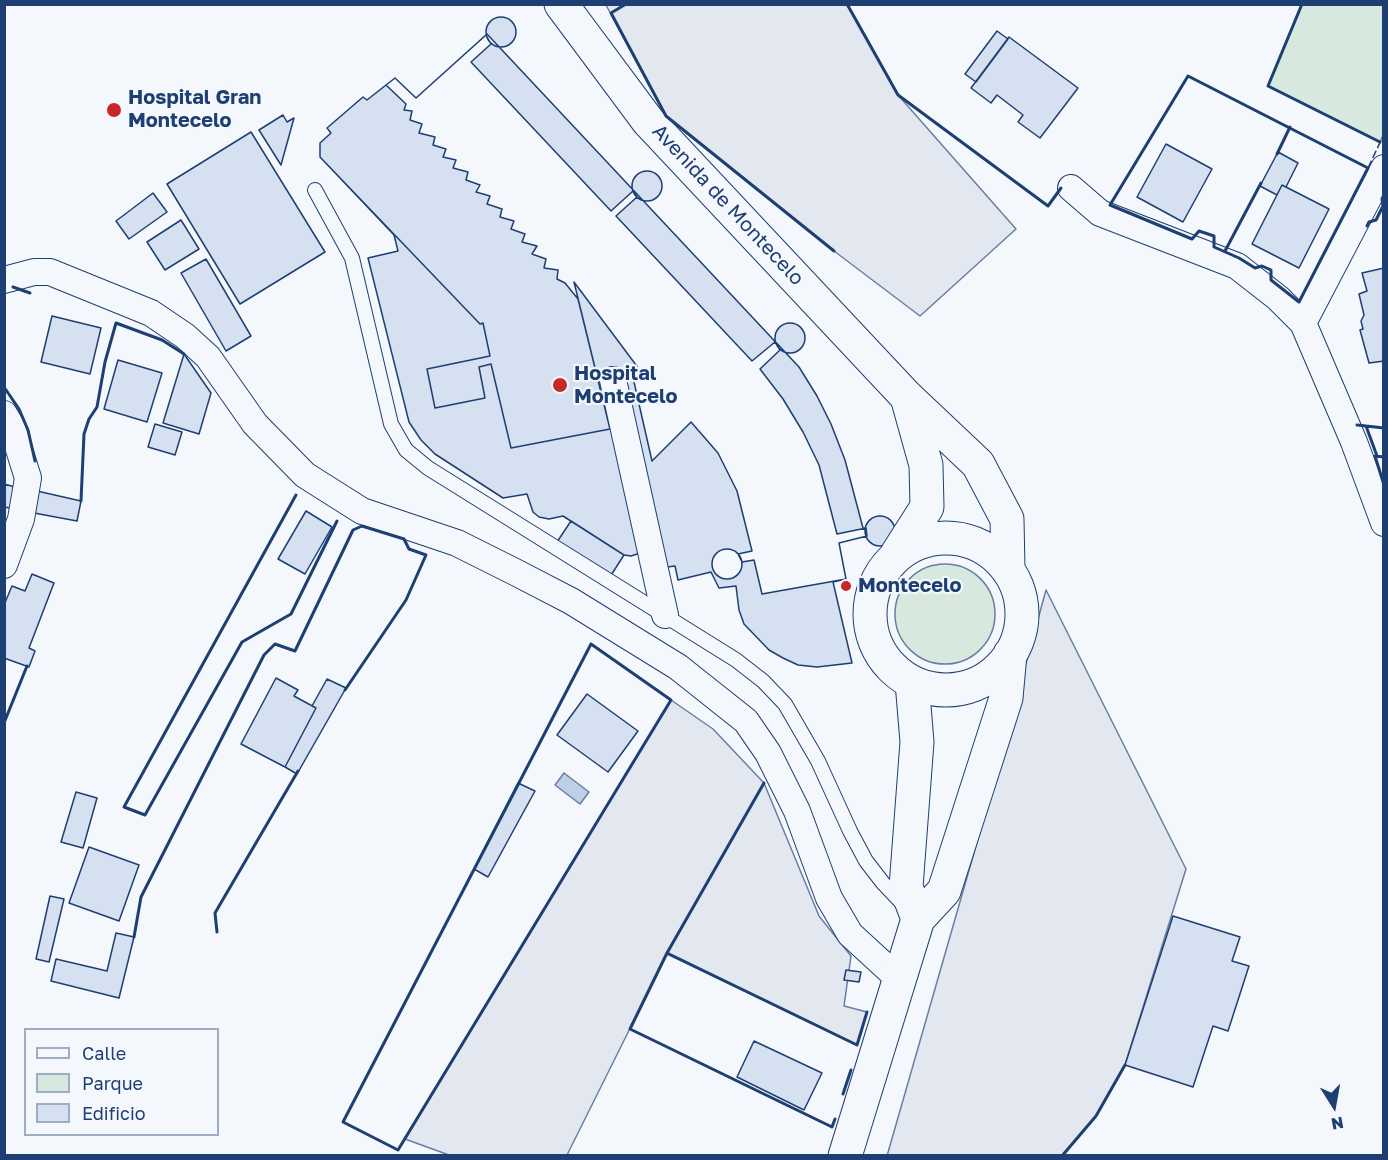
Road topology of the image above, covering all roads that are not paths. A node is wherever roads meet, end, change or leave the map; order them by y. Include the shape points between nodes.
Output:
1 (561, 4) edge
2 (1383, 168) edge
3 (1071, 188) dead end
4 (315, 190) dead end
5 (4, 280) edge
6 (1303, 323) junction
7 (613, 380) dead end
8 (906, 396) junction
9 (4, 414) edge
10 (1383, 523) edge
11 (897, 554) junction
12 (4, 565) edge
13 (1008, 569) junction
14 (665, 615) junction
15 (1010, 654) junction
16 (912, 682) junction
17 (918, 919) junction
18 (899, 980) junction
19 (845, 1155) edge

1 - 8 street, Avenida de Montecelo via 648,121
2 - 6 street
3 - 6 street via 1100,213 1237,266
4 - 14 lane via 352,258 392,424 406,450 428,468
5 - 18 street via 50,272 150,313 185,336 207,357 255,424 305,475 362,511 457,543 571,601 678,667 746,722 768,753 796,811 829,898 850,933
6 - 10 street via 1354,442
7 - 14 street
8 - 11 street, Avenida de Montecelo via 926,465 927,507
8 - 13 street, Avenida de Montecelo via 978,464 1007,519
9 - 12 street via 28,478 21,519
11 - 13 street via 919,542 943,537 968,540 990,552
11 - 16 street via 880,573 871,597 869,622 876,647 891,668
13 - 15 street via 1018,589 1022,612 1019,634
14 - 17 lane via 736,660 785,704 818,760 867,861
15 - 16 street via 991,675 966,687 938,690
15 - 17 street via 1006,698 944,891
16 - 17 street via 917,742 906,887
17 - 18 street
18 - 19 street

